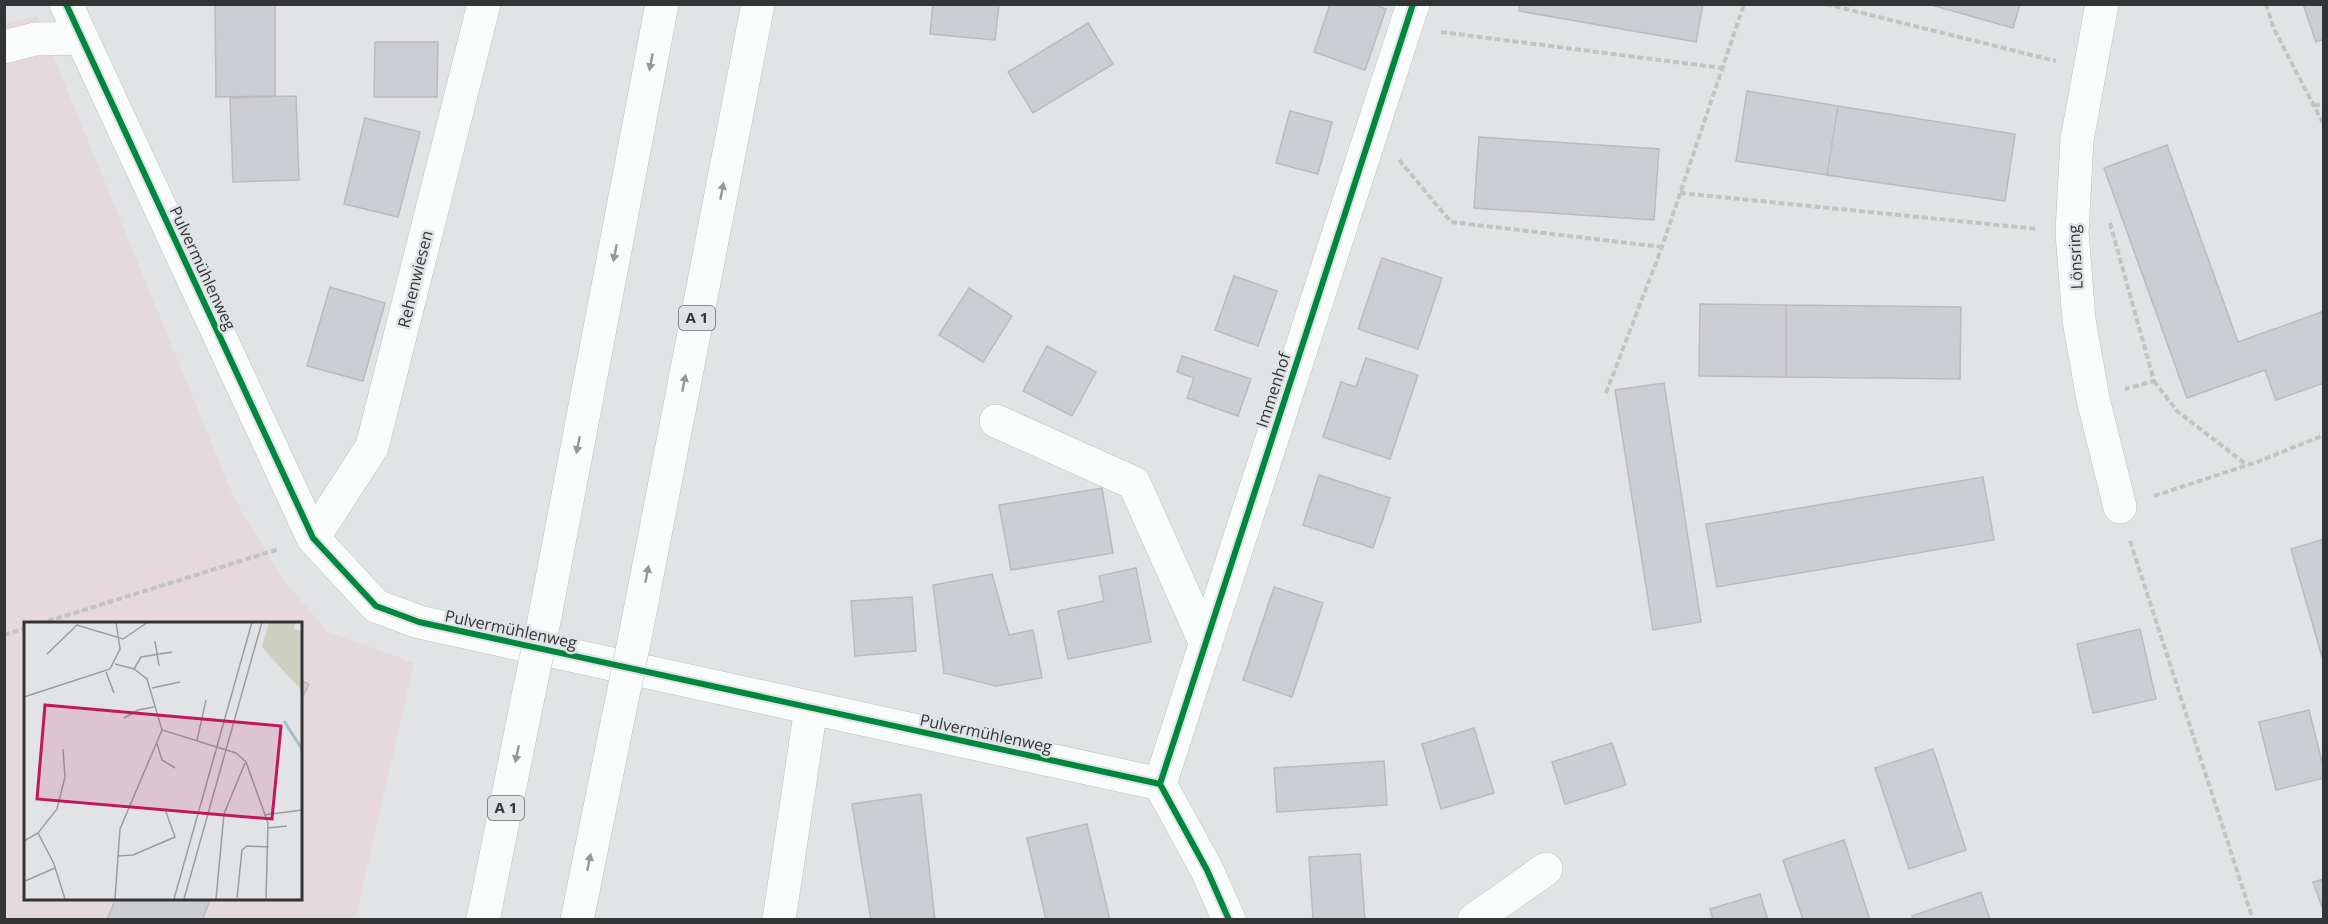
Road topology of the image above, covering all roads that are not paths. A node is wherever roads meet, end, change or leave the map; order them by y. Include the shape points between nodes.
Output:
1 (66, 4) edge
2 (484, 4) edge
3 (663, 4) edge
4 (758, 4) edge
5 (2102, 4) edge
6 (1409, 16) edge
7 (82, 38) junction
8 (4, 47) edge
9 (996, 421) dead end
10 (2120, 507) road end
11 (313, 538) junction
12 (1206, 644) junction
13 (810, 708) junction
14 (1160, 784) junction
15 (1546, 869) dead end
16 (483, 920) edge
17 (577, 920) edge
18 (779, 920) edge
19 (1229, 920) edge
20 (1474, 920) edge

1 - 7 main road, Pulvermühlenweg
2 - 11 main road, Rehenwiesen via 372,447
3 -> 16 main road, A 1, bridge
17 -> 4 main road, A 1, bridge
5 - 10 main road, Lönsring via 2077,140 2072,232 2079,320 2093,399
6 - 12 main road, Immenhof
7 - 8 main road via 35,39
7 - 11 main road, Pulvermühlenweg
9 - 12 main road via 1134,483
11 - 13 main road, Pulvermühlenweg via 375,606 418,622
12 - 14 main road, Immenhof
13 - 14 main road, Pulvermühlenweg
13 - 18 main road
14 - 19 main road via 1207,870
15 - 20 main road

